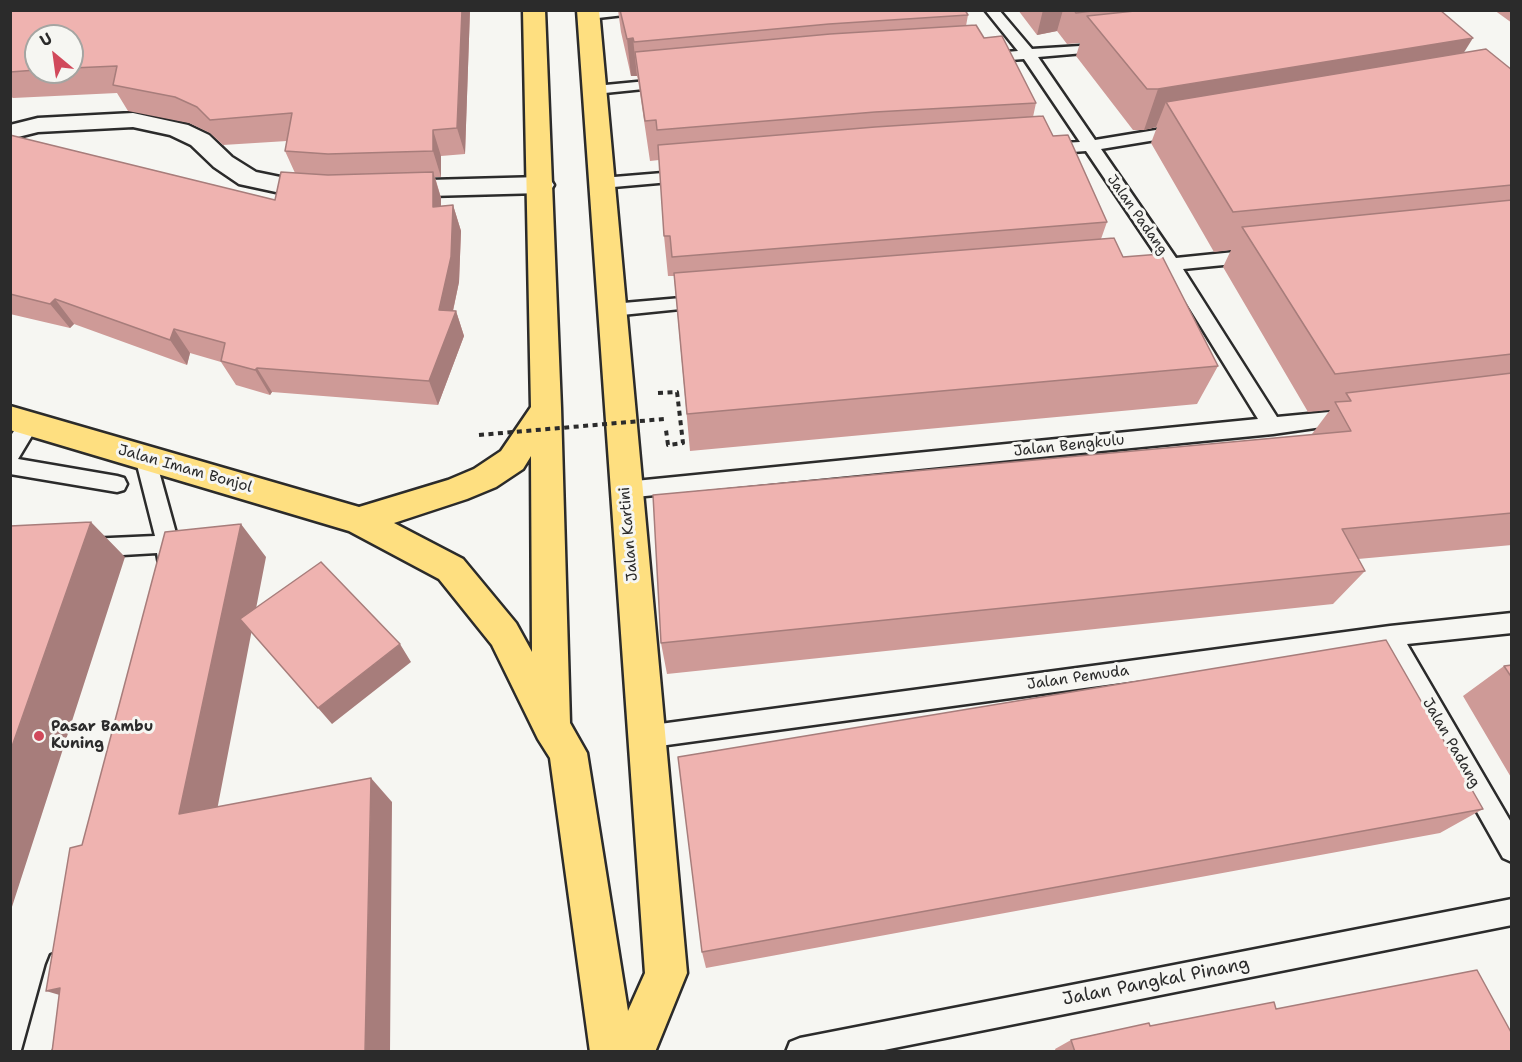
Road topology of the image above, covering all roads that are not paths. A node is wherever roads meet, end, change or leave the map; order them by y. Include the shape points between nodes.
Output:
1 (534, 10) edge
2 (633, 10) edge
3 (991, 10) edge
4 (589, 13) edge
5 (1120, 45) edge
6 (1029, 55) junction
7 (970, 59) edge
8 (688, 81) edge
9 (595, 90) junction
10 (1191, 129) edge
11 (10, 132) edge
12 (1089, 146) junction
13 (1031, 150) edge
14 (707, 174) edge
15 (602, 183) junction
16 (541, 185) junction
17 (1274, 254) edge
18 (1171, 264) junction
19 (1123, 268) edge
20 (719, 301) edge
21 (612, 310) junction
22 (546, 408) junction
23 (1364, 415) edge
24 (20, 421) edge
25 (1273, 426) junction
26 (10, 455) edge
27 (145, 457) junction
28 (10, 466) edge
29 (117, 484) dead end
30 (626, 490) junction
31 (359, 520) junction
32 (168, 544) junction
33 (67, 549) edge
34 (165, 583) edge
35 (1512, 623) edge
36 (1390, 636) junction
37 (551, 727) junction
38 (645, 737) junction
39 (1512, 849) edge
40 (1512, 912) edge
41 (65, 948) edge
42 (37, 1052) edge
43 (612, 1052) edge
44 (633, 1052) edge
45 (800, 1052) edge

1 - 16 highway
2 - 4 lane
3 - 6 lane, Jalan Padang
4 - 9 highway, Jalan Kartini
5 - 6 lane
6 - 7 lane
6 - 12 lane, Jalan Padang
8 - 9 lane
9 - 15 highway, Jalan Kartini
10 - 12 lane
11 - 16 street via 84,121 133,120 157,124 200,140 248,178 290,187 362,190
12 - 13 lane
12 - 18 lane, Jalan Padang
14 - 15 lane
15 - 21 highway, Jalan Kartini
16 - 22 highway
17 - 18 lane
18 - 19 lane
18 - 25 lane, Jalan Padang
20 - 21 lane
21 - 30 highway, Jalan Kartini
22 - 31 highway via 512,460 485,478
22 - 37 highway
23 - 25 lane, Jalan Bengkulu
24 - 26 lane
24 - 27 highway, Jalan Imam Bonjol
25 - 30 lane, Jalan Bengkulu
27 - 31 highway, Jalan Imam Bonjol
27 - 32 lane
28 - 29 lane
30 - 38 highway, Jalan Kartini
31 - 37 highway, Jalan Imam Bonjol via 451,569 504,634
32 - 33 lane
32 - 34 lane
35 - 36 lane, Jalan Pemuda
36 - 38 lane, Jalan Pemuda
36 - 39 lane, Jalan Padang
37 - 43 highway via 568,753
38 - 44 highway, Jalan Kartini via 666,973
40 - 45 lane, Jalan Pangkal Pinang
41 - 42 lane

